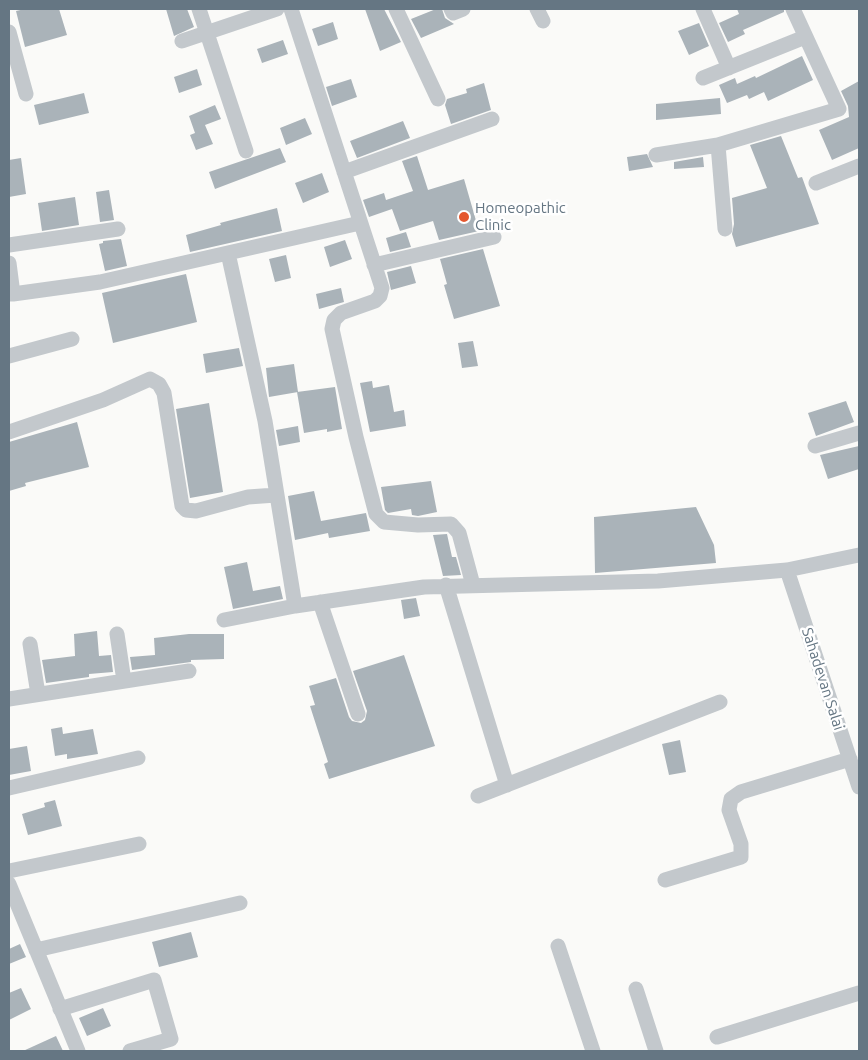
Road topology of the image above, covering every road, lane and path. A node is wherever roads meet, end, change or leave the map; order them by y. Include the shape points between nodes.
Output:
1 (199, 9) edge
2 (277, 9) edge
3 (292, 9) edge
4 (396, 9) edge
5 (451, 9) edge
6 (463, 9) edge
7 (703, 9) edge
8 (793, 9) edge
9 (9, 32) edge
10 (207, 33) junction
11 (805, 37) junction
12 (182, 41) dead end
13 (729, 68) junction
14 (703, 78) dead end
15 (26, 94) dead end
16 (438, 99) dead end
17 (492, 119) dead end
18 (718, 145) junction
19 (246, 151) dead end
20 (656, 154) dead end
21 (859, 166) edge
22 (344, 172) junction
23 (816, 183) dead end
24 (360, 223) junction
25 (118, 229) dead end
26 (725, 229) dead end
27 (494, 238) dead end
28 (9, 245) edge
29 (228, 253) junction
30 (9, 263) edge
31 (374, 265) junction
32 (11, 294) edge
33 (72, 339) dead end
34 (9, 356) edge
35 (9, 432) edge
36 (859, 433) edge
37 (816, 446) dead end
38 (276, 494) junction
39 (859, 554) edge
40 (787, 570) junction
41 (446, 585) junction
42 (473, 585) junction
43 (320, 602) junction
44 (295, 606) junction
45 (224, 620) dead end
46 (117, 634) dead end
47 (30, 644) dead end
48 (189, 671) dead end
49 (124, 681) junction
50 (38, 694) junction
51 (9, 699) edge
52 (720, 702) dead end
53 (358, 714) dead end
54 (138, 758) dead end
55 (850, 758) junction
56 (507, 786) junction
57 (859, 787) edge
58 (9, 788) edge
59 (478, 796) dead end
60 (138, 844) dead end
61 (9, 871) edge
62 (665, 880) dead end
63 (9, 884) edge
64 (240, 903) dead end
65 (558, 946) dead end
66 (36, 950) junction
67 (636, 989) dead end
68 (859, 993) edge
69 (60, 1009) junction
70 (716, 1037) dead end
71 (78, 1051) edge
72 (130, 1051) edge
73 (593, 1051) edge
74 (656, 1051) edge

1 - 10 street
2 - 10 street
3 - 22 street
4 - 16 street
5 - 6 street via 453,13
7 - 13 street
8 - 11 street
9 - 15 street
10 - 12 street
10 - 19 street
11 - 13 street
11 - 18 street via 839,109
13 - 14 street
17 - 22 street
18 - 20 street
18 - 26 street
21 - 23 street
22 - 24 street
24 - 29 street
24 - 31 street
25 - 28 street
27 - 31 street
29 - 32 street via 100,282
29 - 38 street via 265,421
30 - 32 street
31 - 42 street via 382,288 380,296 341,314 334,320 332,329 376,514 384,522 451,524 459,533
33 - 34 street
35 - 38 street via 103,400 150,379 156,381 164,393 182,506 186,510 196,511 248,497
36 - 37 street
38 - 44 street
39 - 40 street
40 - 42 street via 658,582
40 - 55 street, Sahadevan Salai
41 - 42 street
41 - 43 street
41 - 56 street
43 - 44 street
43 - 53 street
44 - 45 street
46 - 49 street
47 - 50 street
48 - 49 street
49 - 50 street
50 - 51 street
52 - 56 street
54 - 58 street
55 - 57 street, Sahadevan Salai
55 - 62 street via 741,792 732,799 729,810 741,857
56 - 59 street
60 - 61 street
63 - 66 street
64 - 66 street
65 - 73 street
66 - 69 street
67 - 74 street
68 - 70 street
69 - 71 street
69 - 72 street via 154,980 171,1038

